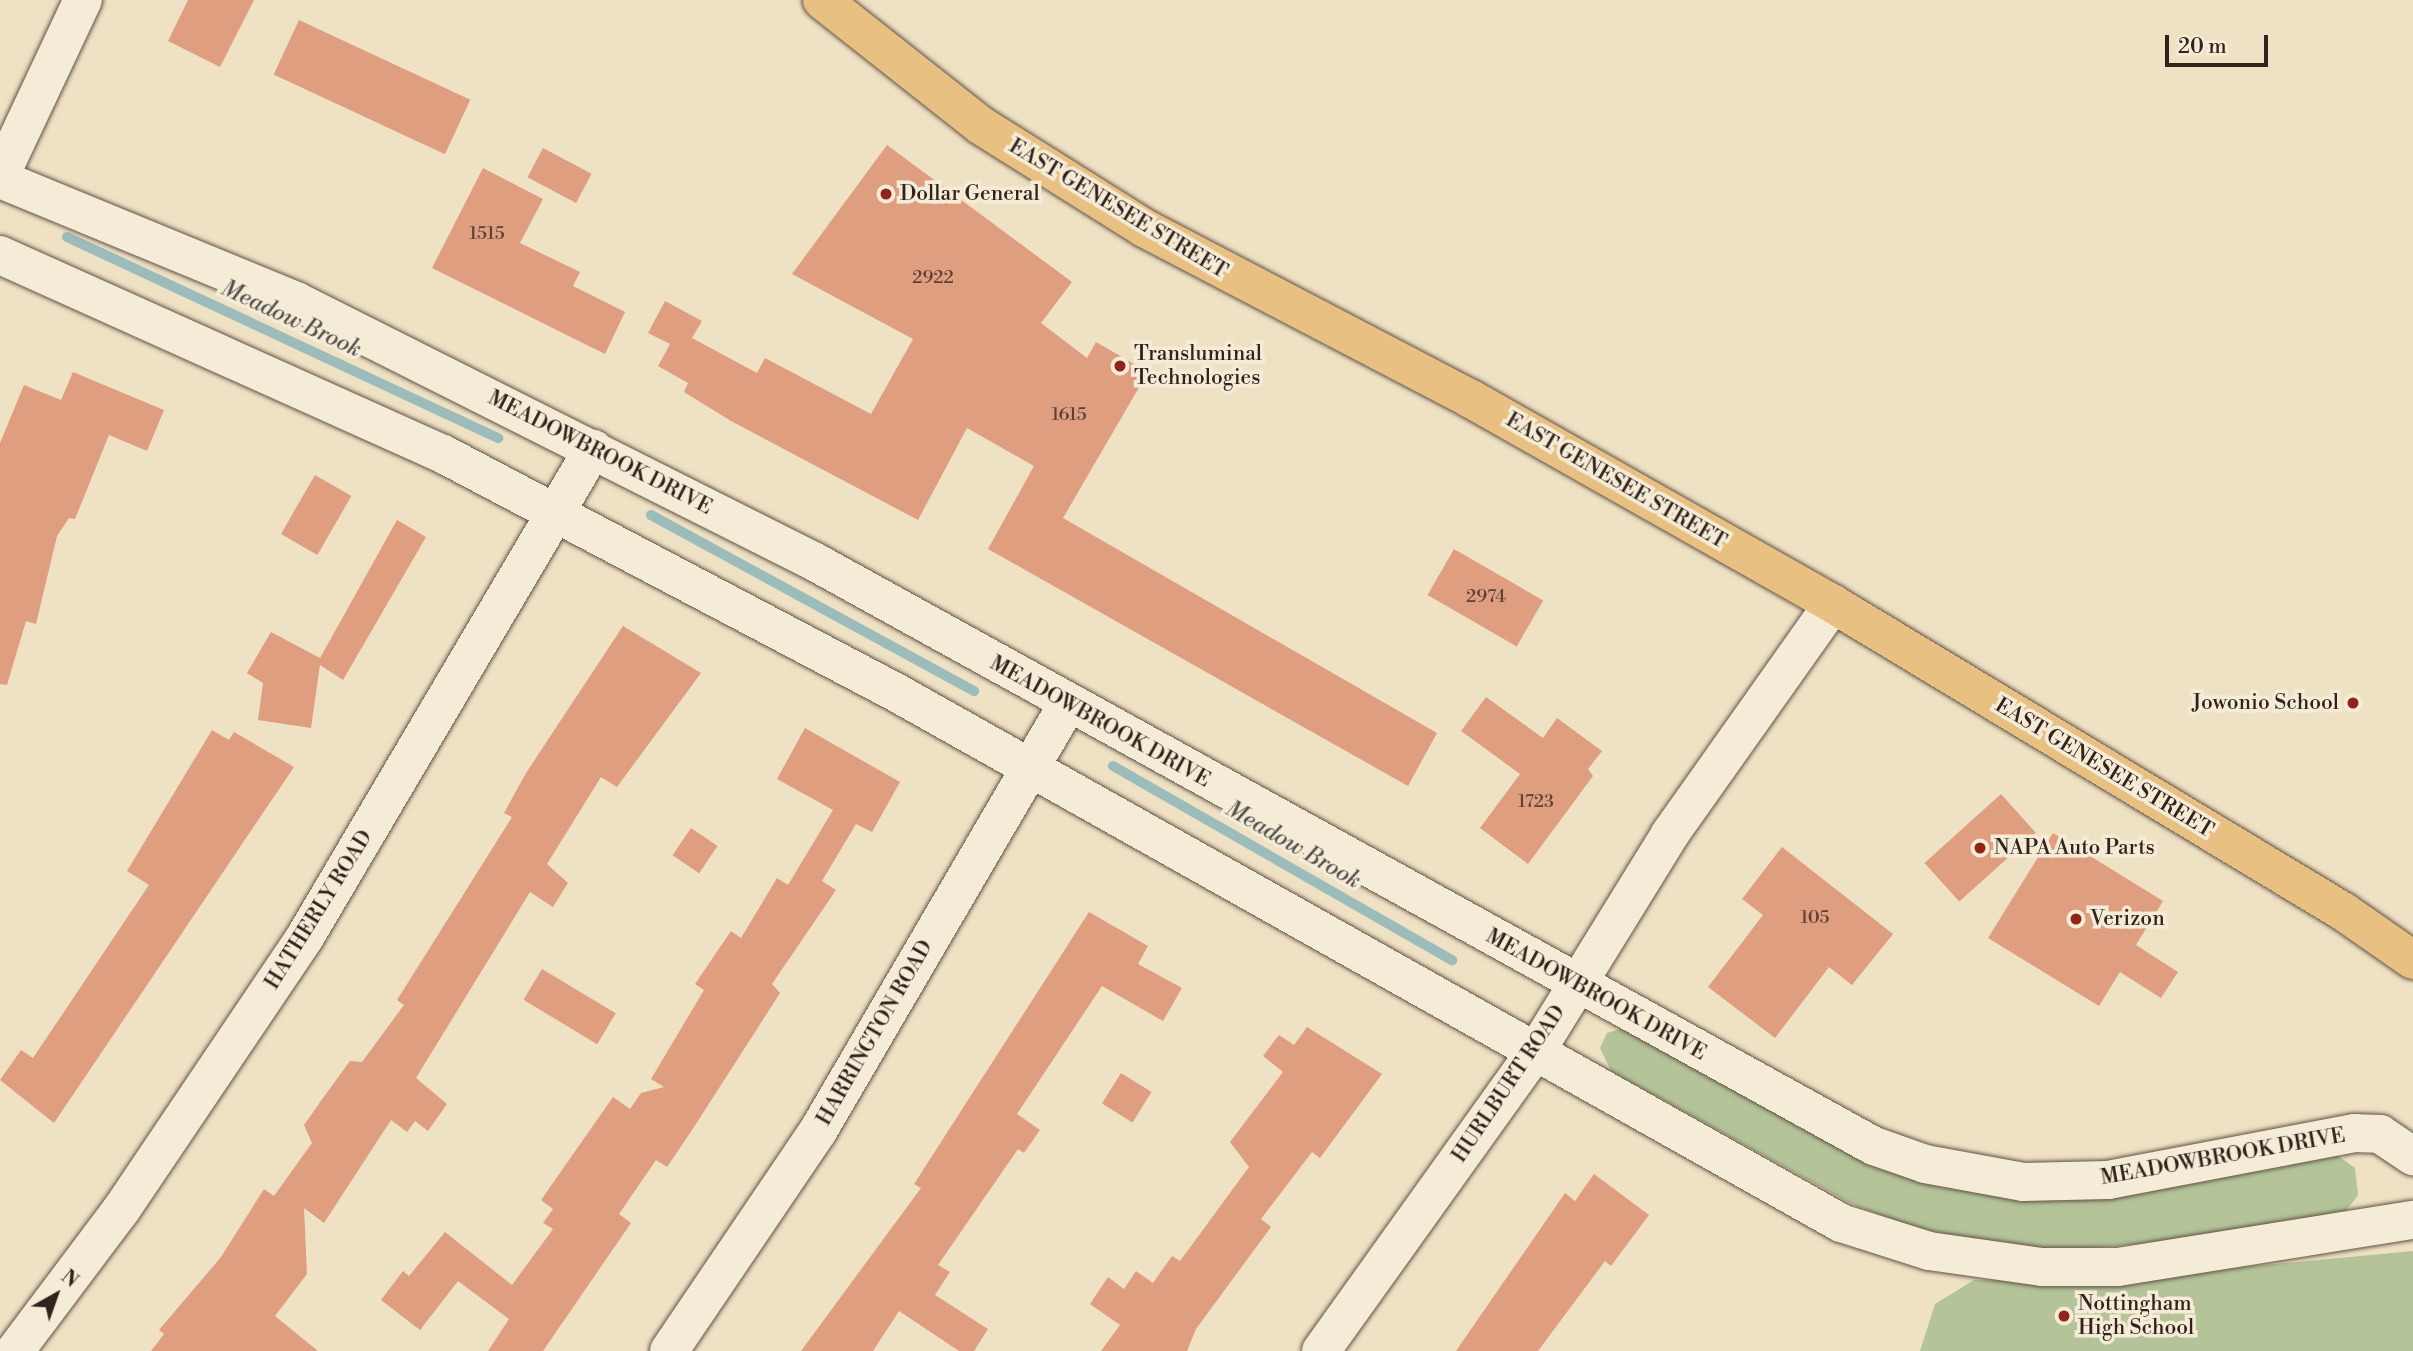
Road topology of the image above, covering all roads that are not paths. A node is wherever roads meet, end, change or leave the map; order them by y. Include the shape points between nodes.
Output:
1 (83, 0) edge
2 (822, 0) edge
3 (0, 178) edge
4 (0, 255) edge
5 (593, 449) junction
6 (555, 516) junction
7 (1833, 604) junction
8 (1067, 705) junction
9 (1030, 768) junction
10 (2413, 960) edge
11 (1576, 984) junction
12 (1538, 1048) junction
13 (2413, 1156) edge
14 (2413, 1220) edge
15 (15, 1351) edge
16 (669, 1351) edge
17 (1321, 1351) edge

1 - 3 street
2 - 7 main road, EAST GENESEE STREET via 980,125 1144,228 1471,399
3 - 5 street, MEADOWBROOK DRIVE via 296,301
4 - 6 street via 333,399
5 - 6 street, HATHERLY ROAD
5 - 8 street, MEADOWBROOK DRIVE via 816,562
6 - 9 street
6 - 15 street, HATHERLY ROAD via 305,937 121,1210
7 - 10 main road, EAST GENESEE STREET via 2344,912
7 - 11 street, HURLBURT ROAD via 1670,834
8 - 9 street, HARRINGTON ROAD
8 - 11 street, MEADOWBROOK DRIVE
9 - 12 street
9 - 16 street, HARRINGTON ROAD via 818,1131
11 - 12 street, HURLBURT ROAD
11 - 13 street, MEADOWBROOK DRIVE via 1874,1146 1952,1170 2023,1182 2108,1180 2355,1133 2381,1134
12 - 14 street via 1841,1223 1929,1251 2042,1267 2118,1267
12 - 17 street, HURLBURT ROAD

